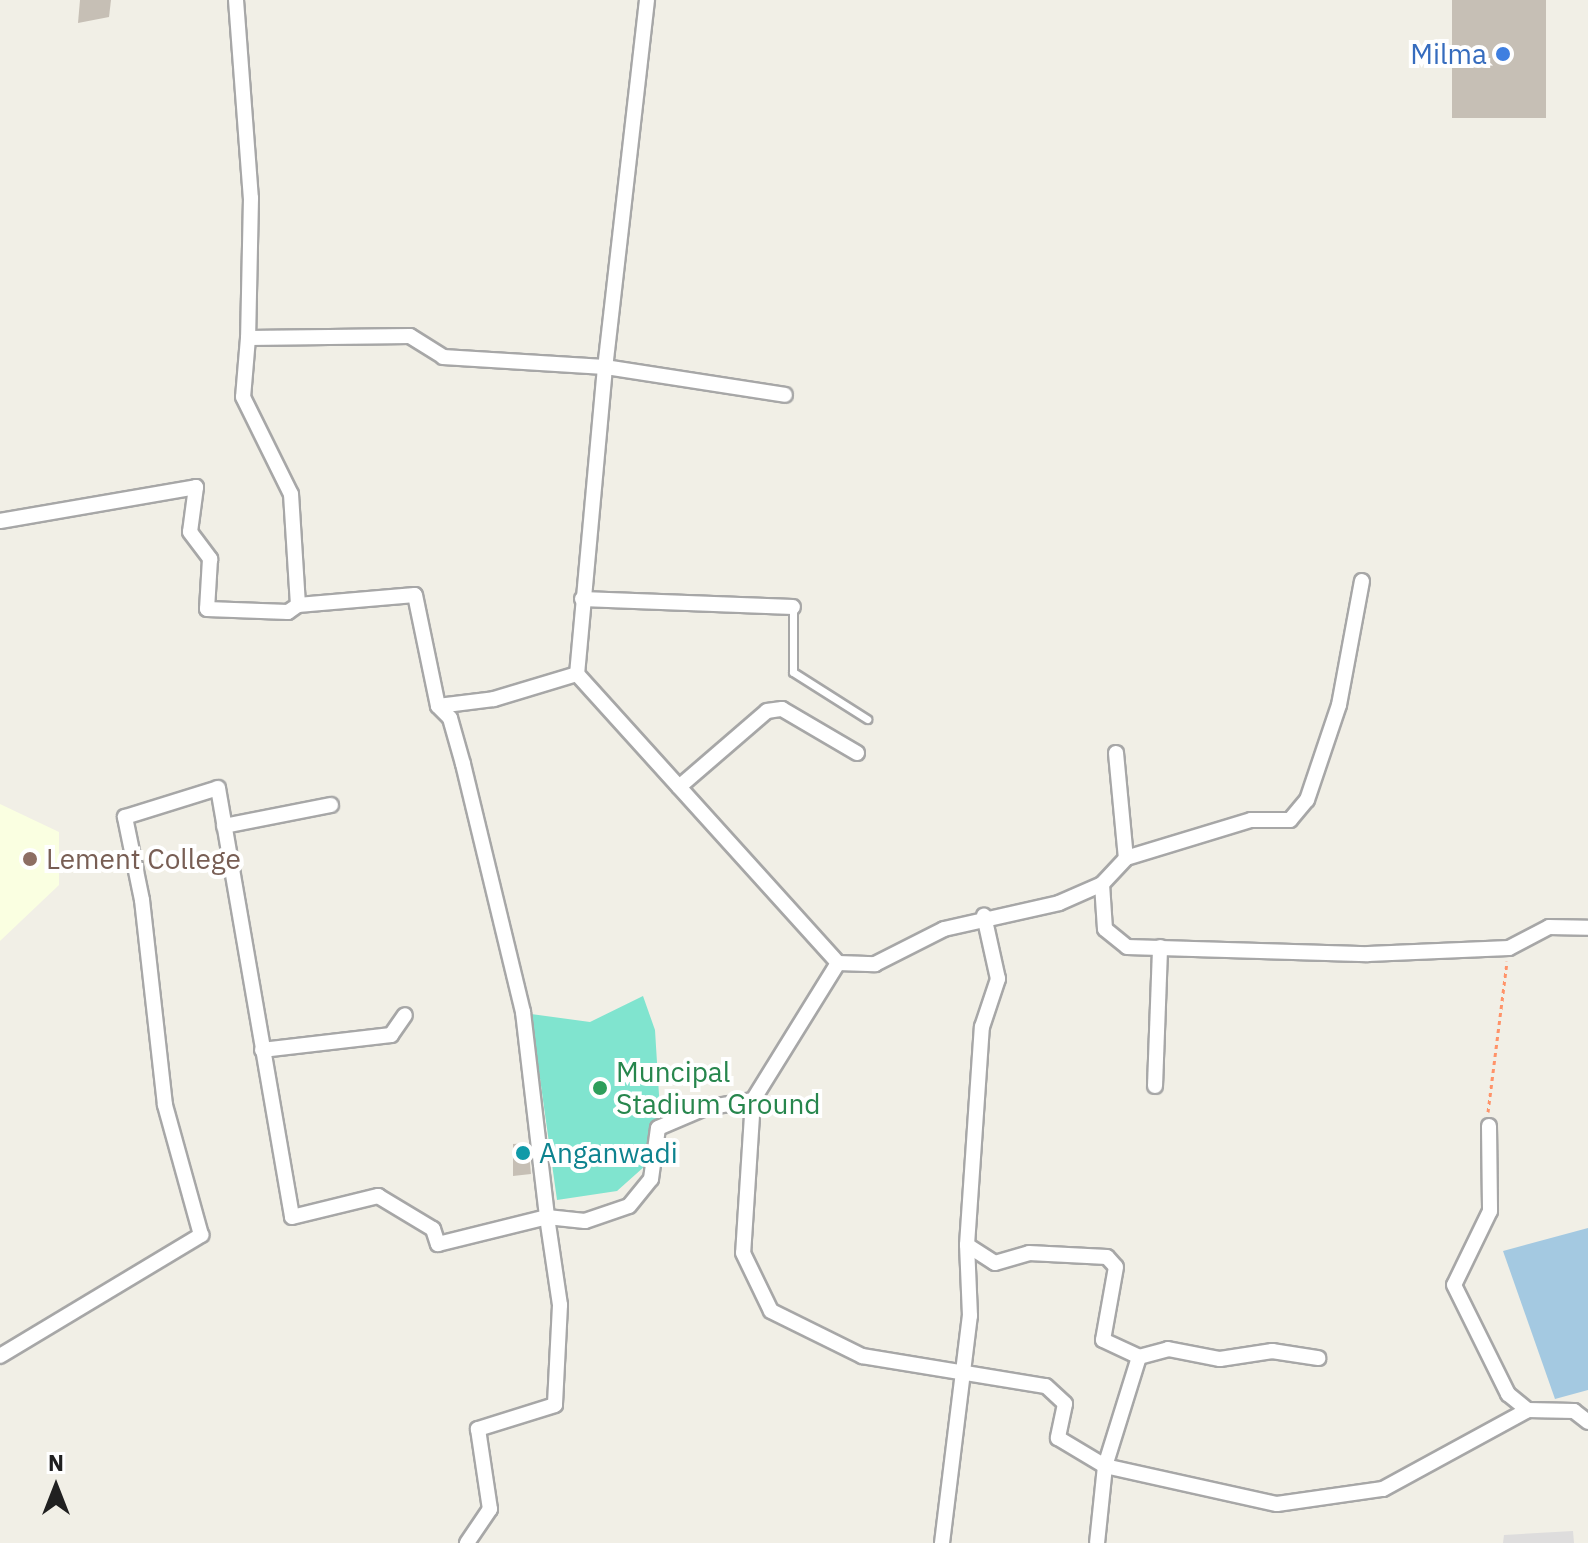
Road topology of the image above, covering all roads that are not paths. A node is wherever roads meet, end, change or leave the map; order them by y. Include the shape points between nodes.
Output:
1 (236, 0) edge
2 (647, 0) edge
3 (248, 338) junction
4 (605, 367) junction
5 (785, 395) dead end
6 (0, 521) edge
7 (1362, 581) dead end
8 (582, 599) junction
9 (298, 605) junction
10 (793, 607) joint
11 (577, 674) junction
12 (438, 706) junction
13 (867, 719) dead end
14 (857, 753) dead end
15 (1116, 753) dead end
16 (679, 787) junction
17 (331, 805) dead end
18 (224, 826) junction
19 (1126, 858) junction
20 (1102, 884) junction
21 (984, 916) junction
22 (1588, 928) edge
23 (1160, 947) junction
24 (838, 963) junction
25 (405, 1015) dead end
26 (262, 1050) junction
27 (1155, 1086) dead end
28 (753, 1100) junction
29 (1489, 1126) road end
30 (547, 1217) junction
31 (967, 1245) junction
32 (0, 1356) edge
33 (1139, 1357) junction
34 (1318, 1358) dead end
35 (959, 1375) junction
36 (1528, 1410) junction
37 (1588, 1422) edge
38 (1105, 1466) junction
39 (467, 1543) edge
40 (942, 1543) edge
41 (1097, 1543) edge

1 - 3 street via 251,198
2 - 4 street
3 - 4 street via 410,336 443,357
3 - 9 street via 243,397 291,494
4 - 5 street
4 - 8 street
6 - 9 street via 196,487 190,532 210,559 207,609 288,612
7 - 19 street via 1349,672 1307,800 1290,820 1251,820
8 - 10 street
8 - 11 street
9 - 12 street via 415,595
10 - 13 lane via 793,672
11 - 12 street via 494,699
11 - 16 street
12 - 30 street via 450,718 463,764 523,1012
14 - 16 street via 782,709 767,711
15 - 19 street
16 - 24 street
17 - 18 street
18 - 26 street
18 - 32 street via 218,788 125,817 142,900 165,1105 201,1235
19 - 20 street
20 - 21 street via 1059,903
20 - 23 street via 1109,937 1127,947
21 - 24 street via 875,964
21 - 31 street via 998,979 982,1027
22 - 23 street via 1549,927 1509,948 1368,954
23 - 27 street
24 - 28 street
25 - 26 street via 391,1035
26 - 30 street via 292,1217 378,1196 433,1229 438,1244
28 - 30 street via 705,1108 658,1128 651,1179 629,1206 585,1221
28 - 35 street via 743,1253 771,1311 862,1356
29 - 36 street via 1490,1211 1454,1285 1508,1394
30 - 39 street via 560,1305 555,1405 478,1429 490,1509
31 - 33 street via 995,1263 1029,1253 1113,1260 1103,1340
31 - 35 street via 970,1316
33 - 34 street via 1168,1349 1220,1359 1272,1351
33 - 38 street
35 - 38 street via 1046,1386 1065,1404 1058,1438
35 - 40 street
36 - 37 street via 1574,1411
36 - 38 street via 1383,1489 1277,1504
38 - 41 street

